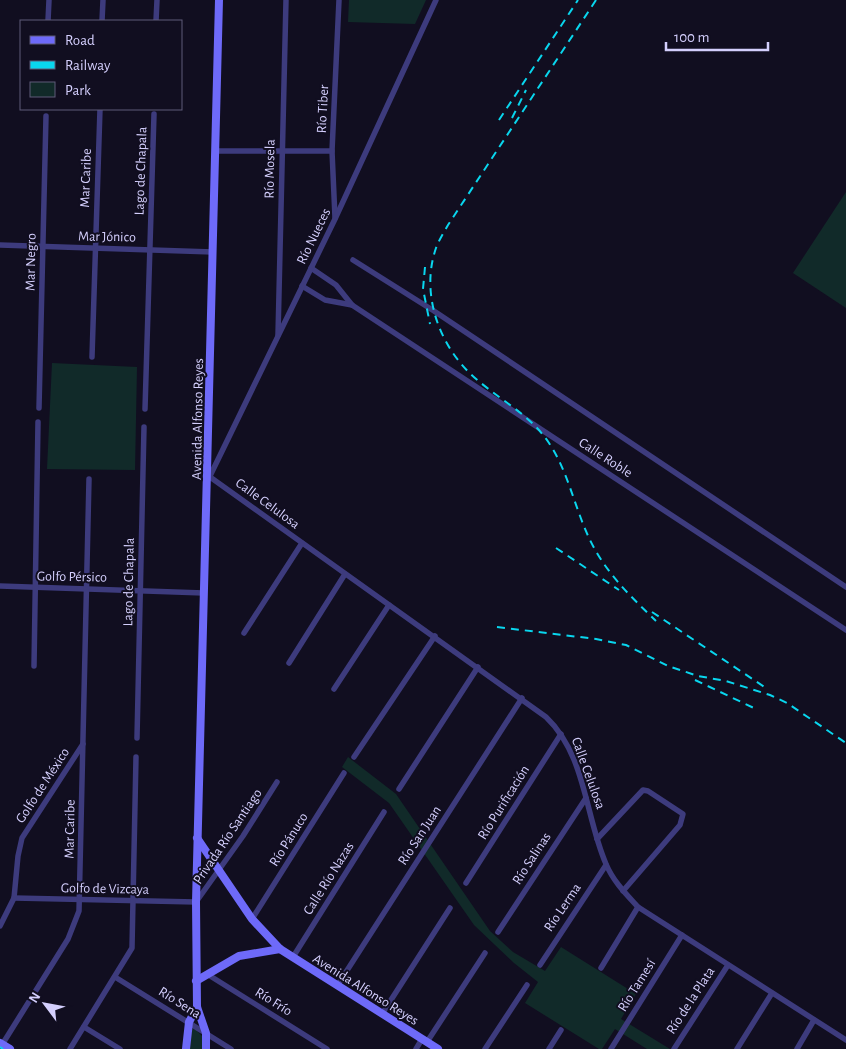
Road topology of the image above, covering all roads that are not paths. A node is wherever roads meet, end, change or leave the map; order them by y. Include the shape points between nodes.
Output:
1 (49, 0) edge
2 (103, 0) edge
3 (157, 0) edge
4 (219, 0) edge
5 (286, 0) edge
6 (339, 0) edge
7 (436, 0) edge
8 (48, 20) edge
9 (102, 20) edge
10 (156, 20) edge
11 (100, 110) edge
12 (154, 114) dead end
13 (46, 116) dead end
14 (216, 151) junction
15 (282, 151) junction
16 (332, 151) junction
17 (335, 219) junction
18 (0, 245) edge
19 (43, 247) junction
20 (95, 248) junction
21 (150, 250) junction
22 (214, 252) junction
23 (353, 260) dead end
24 (310, 268) junction
25 (302, 286) junction
26 (352, 305) junction
27 (278, 338) junction
28 (92, 357) dead end
29 (39, 408) dead end
30 (145, 409) dead end
31 (38, 422) dead end
32 (144, 427) dead end
33 (209, 478) junction
34 (89, 479) dead end
35 (302, 543) junction
36 (345, 574) junction
37 (0, 586) edge
38 (846, 587) edge
39 (34, 588) junction
40 (88, 588) junction
41 (140, 589) junction
42 (204, 593) junction
43 (389, 605) junction
44 (846, 630) edge
45 (244, 633) dead end
46 (434, 636) junction
47 (288, 662) dead end
48 (34, 666) dead end
49 (478, 667) junction
50 (334, 689) dead end
51 (522, 698) junction
52 (561, 734) junction
53 (137, 738) dead end
54 (83, 744) junction
55 (136, 757) dead end
56 (354, 757) dead end
57 (344, 773) dead end
58 (277, 782) dead end
59 (399, 789) dead end
60 (586, 798) junction
61 (384, 812) dead end
62 (197, 838) junction
63 (597, 839) junction
64 (606, 865) junction
65 (218, 872) junction
66 (466, 883) dead end
67 (623, 891) junction
68 (14, 898) junction
69 (80, 900) junction
70 (134, 901) junction
71 (196, 902) junction
72 (638, 907) junction
73 (450, 908) dead end
74 (252, 919) junction
75 (0, 926) edge
76 (498, 932) dead end
77 (682, 935) junction
78 (280, 949) junction
79 (485, 953) dead end
80 (293, 957) junction
81 (540, 965) dead end
82 (728, 965) junction
83 (601, 968) dead end
84 (207, 974) junction
85 (115, 977) junction
86 (196, 981) junction
87 (527, 985) dead end
88 (337, 986) junction
89 (772, 993) junction
90 (197, 1007) junction
91 (382, 1014) junction
92 (814, 1020) junction
93 (189, 1022) junction
94 (84, 1027) junction
95 (561, 1030) dead end
96 (206, 1033) junction
97 (846, 1040) edge
98 (425, 1041) junction
99 (1, 1045) edge
100 (10, 1049) edge
101 (70, 1049) edge
102 (120, 1049) edge
103 (186, 1049) edge
104 (206, 1049) edge
105 (231, 1049) edge
106 (327, 1049) edge
107 (416, 1049) edge
108 (438, 1049) edge
109 (485, 1049) edge
110 (549, 1049) edge
111 (611, 1049) edge
112 (674, 1049) edge
113 (737, 1049) edge
114 (797, 1049) edge

1 - 8 street
2 - 9 street
3 - 10 street
4 - 14 street, Avenida Alfonso Reyes
5 - 15 street, Río Mosela
6 - 16 street, Río Tiber
7 - 17 street, Río Nueces
11 - 20 street, Mar Caribe
12 - 21 street, Lago de Chapala
13 - 19 street, Mar Negro
14 - 15 street
14 - 22 street, Avenida Alfonso Reyes
15 - 16 street
15 - 27 street, Río Mosela
16 - 17 street, Río Tiber
17 - 24 street, Río Nueces
18 - 19 street, Mar Jónico
19 - 20 street, Mar Jónico
19 - 29 street, Mar Negro
20 - 21 street, Mar Jónico
20 - 28 street, Mar Caribe
21 - 22 street, Mar Jónico
21 - 30 street, Lago de Chapala
22 - 33 street, Avenida Alfonso Reyes
23 - 38 street
24 - 25 street, Río Nueces
24 - 26 street, Calle Roble via 336,285
25 - 26 street, Calle Roble via 325,300
25 - 27 street, Río Nueces
26 - 44 street, Calle Roble
27 - 33 street, Río Nueces
31 - 39 street
32 - 41 street, Lago de Chapala
33 - 35 street, Calle Celulosa
33 - 42 street, Avenida Alfonso Reyes
34 - 40 street, Mar Caribe
35 - 36 street, Calle Celulosa
35 - 45 street
36 - 43 street, Calle Celulosa
36 - 47 street
37 - 39 street, Golfo Pérsico
39 - 40 street, Golfo Pérsico
39 - 48 street
40 - 41 street, Golfo Pérsico
40 - 54 street, Mar Caribe
41 - 42 street, Golfo Pérsico
41 - 53 street, Lago de Chapala
42 - 62 street, Avenida Alfonso Reyes
43 - 46 street, Calle Celulosa
43 - 50 street
46 - 49 street, Calle Celulosa
46 - 56 street
49 - 51 street, Calle Celulosa
49 - 59 street
51 - 52 street, Calle Celulosa
51 - 88 street, Río San Juan
52 - 60 street, Calle Celulosa
52 - 66 street, Río Purificación
54 - 68 street, Golfo de México via 22,838
54 - 69 street, Mar Caribe
55 - 70 street
57 - 74 street, Río Pánuco
58 - 65 street, Privada Río Santiago
60 - 63 street, Calle Celulosa
60 - 76 street, Río Salinas
61 - 80 street, Calle Río Nazas
62 - 65 street, Avenida Alfonso Reyes
62 - 71 street, Avenida Alfonso Reyes
63 - 64 street, Calle Celulosa
63 - 67 street via 642,790 681,811 684,817
64 - 67 street, Calle Celulosa
64 - 81 street, Río Lerma
65 - 71 street, Privada Río Santiago
65 - 74 street, Avenida Alfonso Reyes
67 - 72 street, Calle Celulosa
68 - 69 street, Golfo de Vizcaya
68 - 75 street, Golfo de México
69 - 70 street, Golfo de Vizcaya
69 - 99 street, Mar Caribe via 74,929
70 - 71 street, Golfo de Vizcaya
70 - 85 street via 132,948
71 - 86 street, Avenida Alfonso Reyes
72 - 77 street, Calle Celulosa
72 - 83 street
73 - 91 street
74 - 78 street, Avenida Alfonso Reyes
77 - 82 street, Calle Celulosa
77 - 111 street, Río Tamesí
78 - 80 street, Avenida Alfonso Reyes
78 - 84 street via 239,956
79 - 98 street
80 - 88 street, Avenida Alfonso Reyes
82 - 89 street, Calle Celulosa
82 - 112 street, Río de la Plata
84 - 86 street
84 - 106 street, Río Frío
85 - 93 street, Río Sena
85 - 94 street
86 - 90 street, Avenida Alfonso Reyes
87 - 109 street
88 - 91 street, Avenida Alfonso Reyes
89 - 92 street, Calle Celulosa
89 - 113 street
90 - 93 street
90 - 96 street
91 - 98 street, Avenida Alfonso Reyes
92 - 97 street, Calle Celulosa
92 - 114 street
93 - 96 street, Río Sena
93 - 103 street
94 - 101 street
94 - 102 street
95 - 110 street
96 - 104 street
96 - 105 street, Río Sena
98 - 107 street
98 - 108 street, Avenida Alfonso Reyes
99 - 100 street

